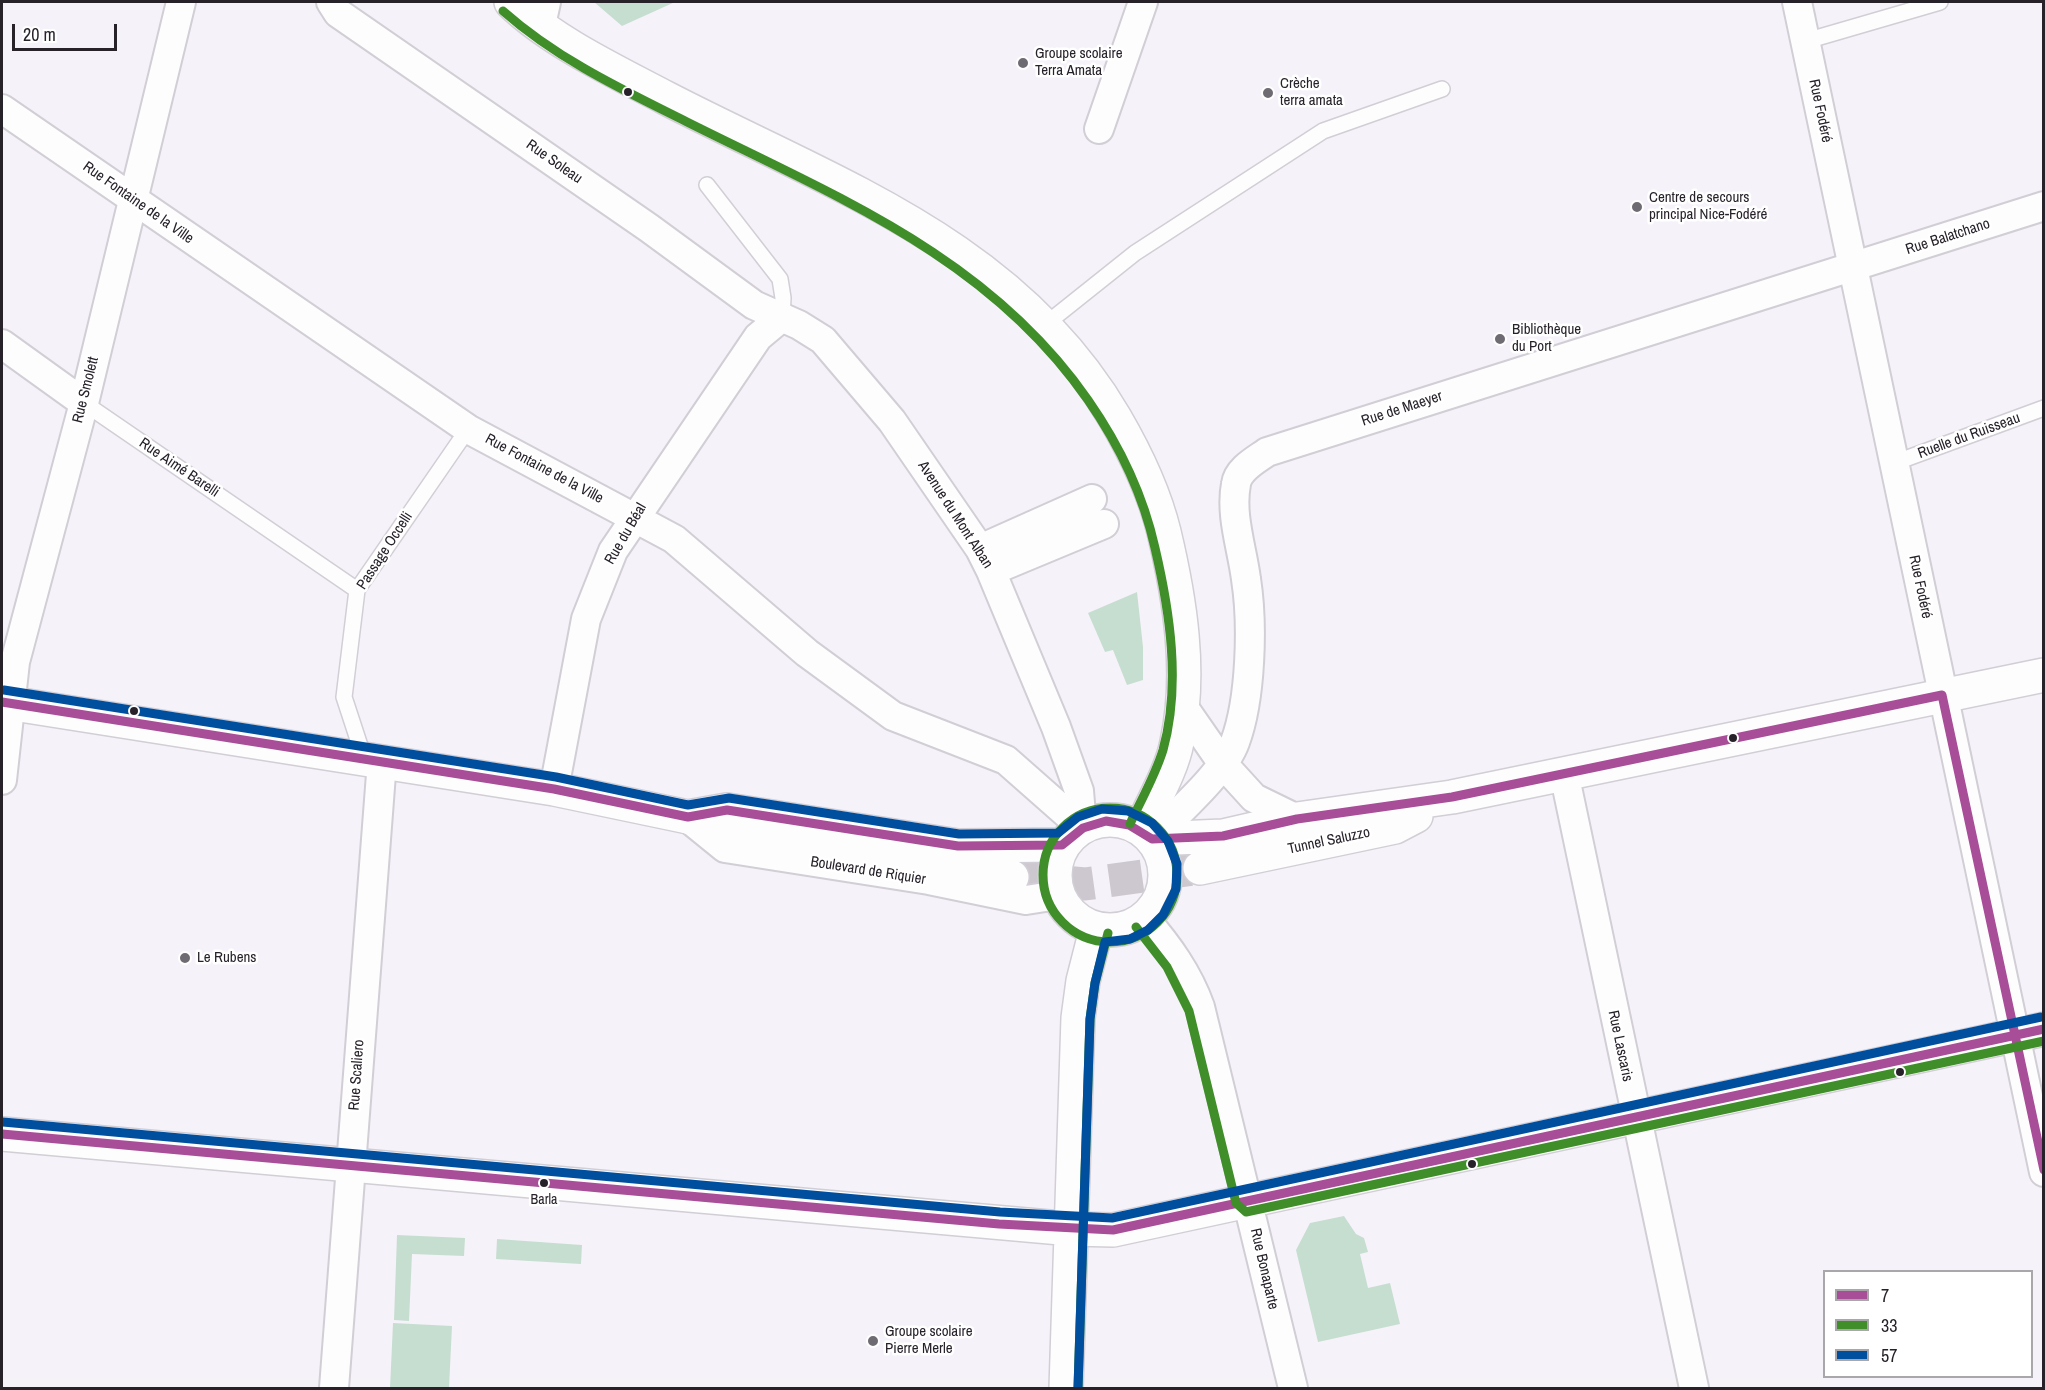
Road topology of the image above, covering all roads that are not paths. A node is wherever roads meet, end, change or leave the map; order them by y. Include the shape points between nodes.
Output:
1 (181, 2) edge
2 (331, 2) edge
3 (511, 2) edge
4 (1143, 2) edge
5 (1797, 2) edge
6 (1940, 2) edge
7 (543, 13) edge
8 (1806, 41) junction
9 (1442, 89) dead end
10 (2, 109) edge
11 (1099, 129) dead end
12 (707, 184) dead end
13 (133, 200) junction
14 (2043, 206) edge
15 (1853, 267) junction
16 (782, 317) junction
17 (1046, 324) junction
18 (2, 344) edge
19 (84, 403) junction
20 (2043, 408) edge
21 (468, 429) junction
22 (1894, 463) junction
23 (1092, 499) dead end
24 (634, 517) junction
25 (1104, 524) dead end
26 (986, 560) junction
27 (357, 590) junction
28 (2043, 658) edge
29 (2043, 675) edge
30 (1984, 686) junction
31 (2043, 691) edge
32 (1942, 695) junction
33 (5, 703) edge
34 (1182, 705) junction
35 (373, 760) junction
36 (1223, 764) junction
37 (1564, 773) junction
38 (2, 780) edge
39 (554, 789) junction
40 (1452, 797) junction
41 (688, 817) junction
42 (1297, 819) junction
43 (1147, 834) junction
44 (1072, 836) junction
45 (1200, 868) tunnel mouth
46 (1012, 877) tunnel mouth
47 (1058, 895) junction
48 (1145, 919) junction
49 (1096, 930) junction
50 (2029, 1032) edge
51 (1635, 1116) junction
52 (2, 1134) edge
53 (351, 1165) junction
54 (2043, 1172) edge
55 (1248, 1200) junction
56 (1072, 1229) junction
57 (334, 1389) edge
58 (1066, 1389) edge
59 (1293, 1389) edge
60 (1694, 1389) edge

1 - 13 street, Rue Smolett
2 - 16 street, Rue Soleau via 338,13 754,305
3 - 7 main road
4 - 11 street
5 - 8 street, Rue Fodéré
6 - 8 lane
7 - 17 main road via 596,61 854,190 952,246
8 - 15 street, Rue Fodéré
9 - 17 lane via 1323,131 1135,253
10 - 13 street, Rue Fontaine de la Ville
12 - 16 lane via 780,279
13 - 19 street, Rue Smolett
13 - 21 street, Rue Fontaine de la Ville
14 - 15 street, Rue Balatchano
15 - 22 street, Rue Fodéré
15 - 36 street, Rue de Maeyer via 1267,452 1248,464 1236,481 1234,506 1247,581 1250,638 1241,722
16 - 24 street, Rue du Béal via 758,338
16 - 26 street, Avenue du Mont Alban via 823,340 851,370 892,421
17 - 34 main road via 1096,385 1135,451 1159,513 1181,619
18 - 19 street, Rue Aimé Barelli
19 - 27 lane, Rue Aimé Barelli
19 - 33 street, Rue Smolett
20 - 22 lane, Ruelle du Ruisseau
21 - 24 street, Rue Fontaine de la Ville
21 - 27 lane, Passage Occelli
22 - 32 street, Rue Fodéré
23 - 26 street
24 - 39 street, Rue du Béal via 613,550 586,619
24 - 44 street, Rue Fontaine de la Ville via 674,539 807,653 893,716 1006,760
25 - 26 street
26 - 44 street, Avenue du Mont Alban via 1079,791
27 - 35 lane, Passage Occelli via 344,697
28 - 30 main road via 2001,667
29 - 30 main road
30 - 31 main road via 2008,699
30 - 32 main road
32 - 37 main road
32 - 50 street, Rue Fodéré
33 - 35 main road, Boulevard de Riquier
33 - 38 street, Rue Smolett
34 - 36 street
34 - 43 main road via 1177,744
35 - 39 main road, Boulevard de Riquier
35 - 53 street, Rue Scaliero
36 - 42 street via 1254,798
36 - 43 street, Rue de Maeyer
37 - 40 main road
37 - 51 street, Rue Lascaris
39 - 41 main road, Boulevard de Riquier
40 - 42 main road
40 - 45 main road, Tunnel Saluzzo via 1395,827
41 - 44 main road, Boulevard de Riquier via 727,810 958,846
41 - 46 main road, Boulevard de Riquier via 727,830
41 - 47 street, Boulevard de Riquier via 725,848 929,880 1026,900
42 - 43 main road via 1223,836
43 - 44 main road via 1122,821 1104,819
43 - 48 main road via 1162,856 1166,876 1160,900
44 - 47 main road via 1056,860 1054,878
47 - 49 main road via 1073,917
48 - 49 main road via 1113,931
48 - 55 street, Rue Bonaparte via 1172,952 1193,987
49 - 56 main road via 1078,1018
50 - 51 main road
50 - 54 street, Rue Fodéré
51 - 55 main road
51 - 60 street, Rue Lascaris
52 - 53 main road
53 - 56 main road
53 - 57 street, Rue Scaliero
55 - 56 main road via 1113,1230
55 - 59 street, Rue Bonaparte
56 - 58 main road

